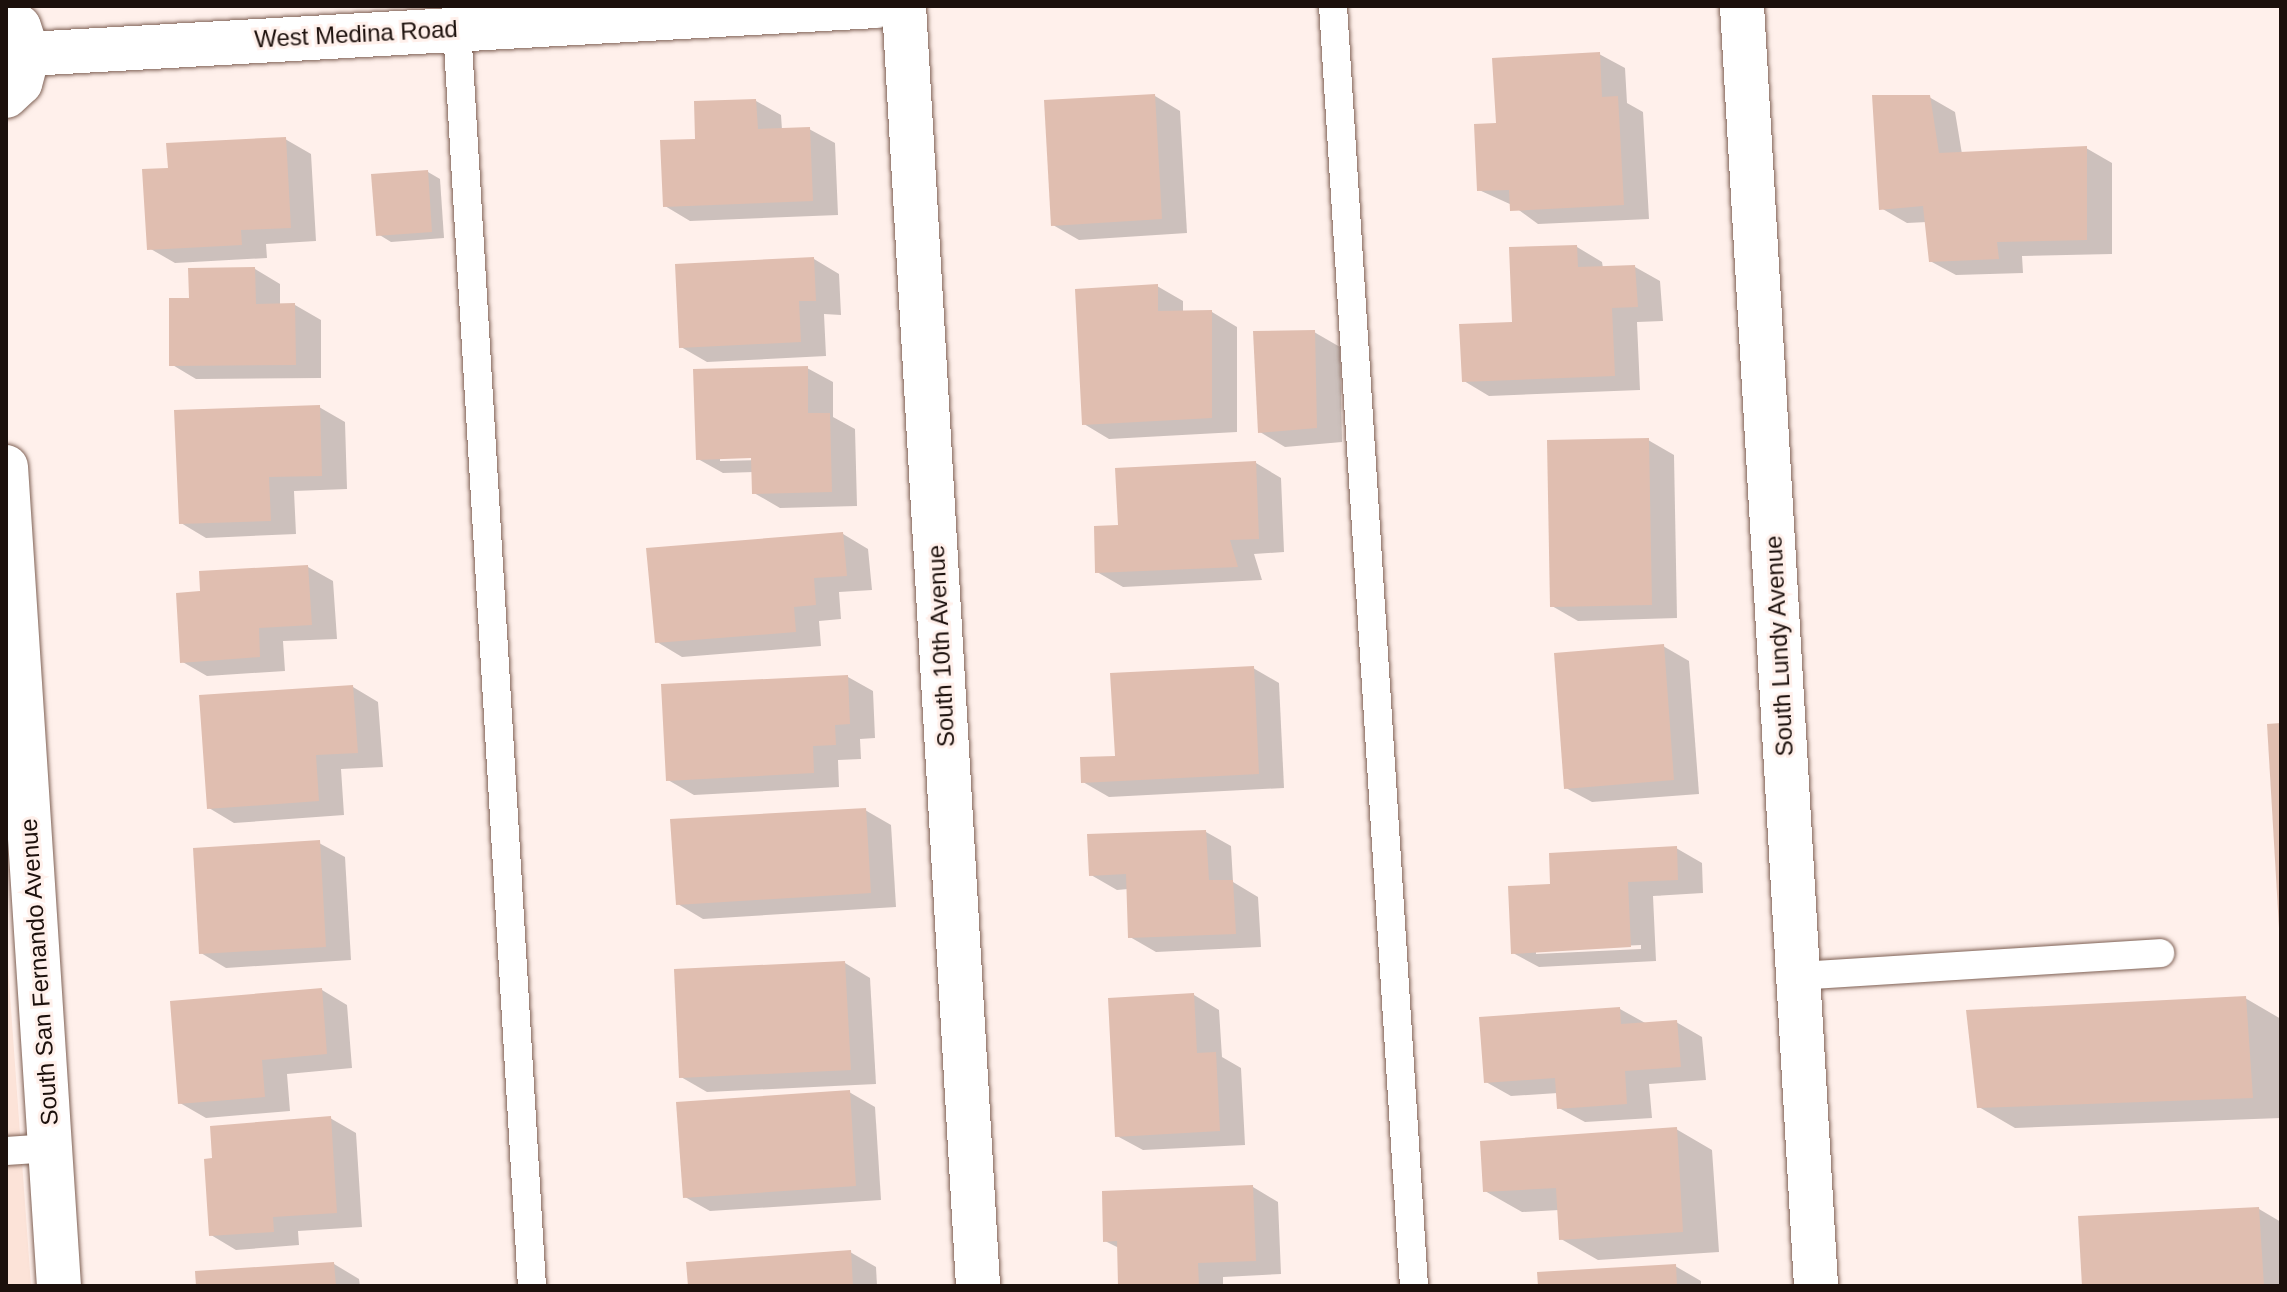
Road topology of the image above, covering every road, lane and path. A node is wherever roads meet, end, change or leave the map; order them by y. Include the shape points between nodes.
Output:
1 (876, 6) edge
2 (904, 6) edge
3 (1333, 6) edge
4 (1742, 6) edge
5 (6, 17) edge
6 (457, 28) junction
7 (28, 54) junction
8 (6, 96) edge
9 (6, 467) edge
10 (2160, 953) dead end
11 (1798, 976) junction
12 (51, 1148) junction
13 (6, 1151) edge
14 (59, 1286) edge
15 (532, 1286) edge
16 (978, 1286) edge
17 (1414, 1286) edge
18 (1816, 1286) edge

1 - 6 street, West Medina Road
2 - 16 street, South 10th Avenue
3 - 17 lane
4 - 11 street, South Lundy Avenue
5 - 7 street via 19,27
6 - 7 street, West Medina Road
6 - 15 lane
7 - 8 street via 20,83
9 - 12 street, South San Fernando Avenue
10 - 11 lane
11 - 18 street, South Lundy Avenue
12 - 13 lane
12 - 14 street, South San Fernando Avenue

